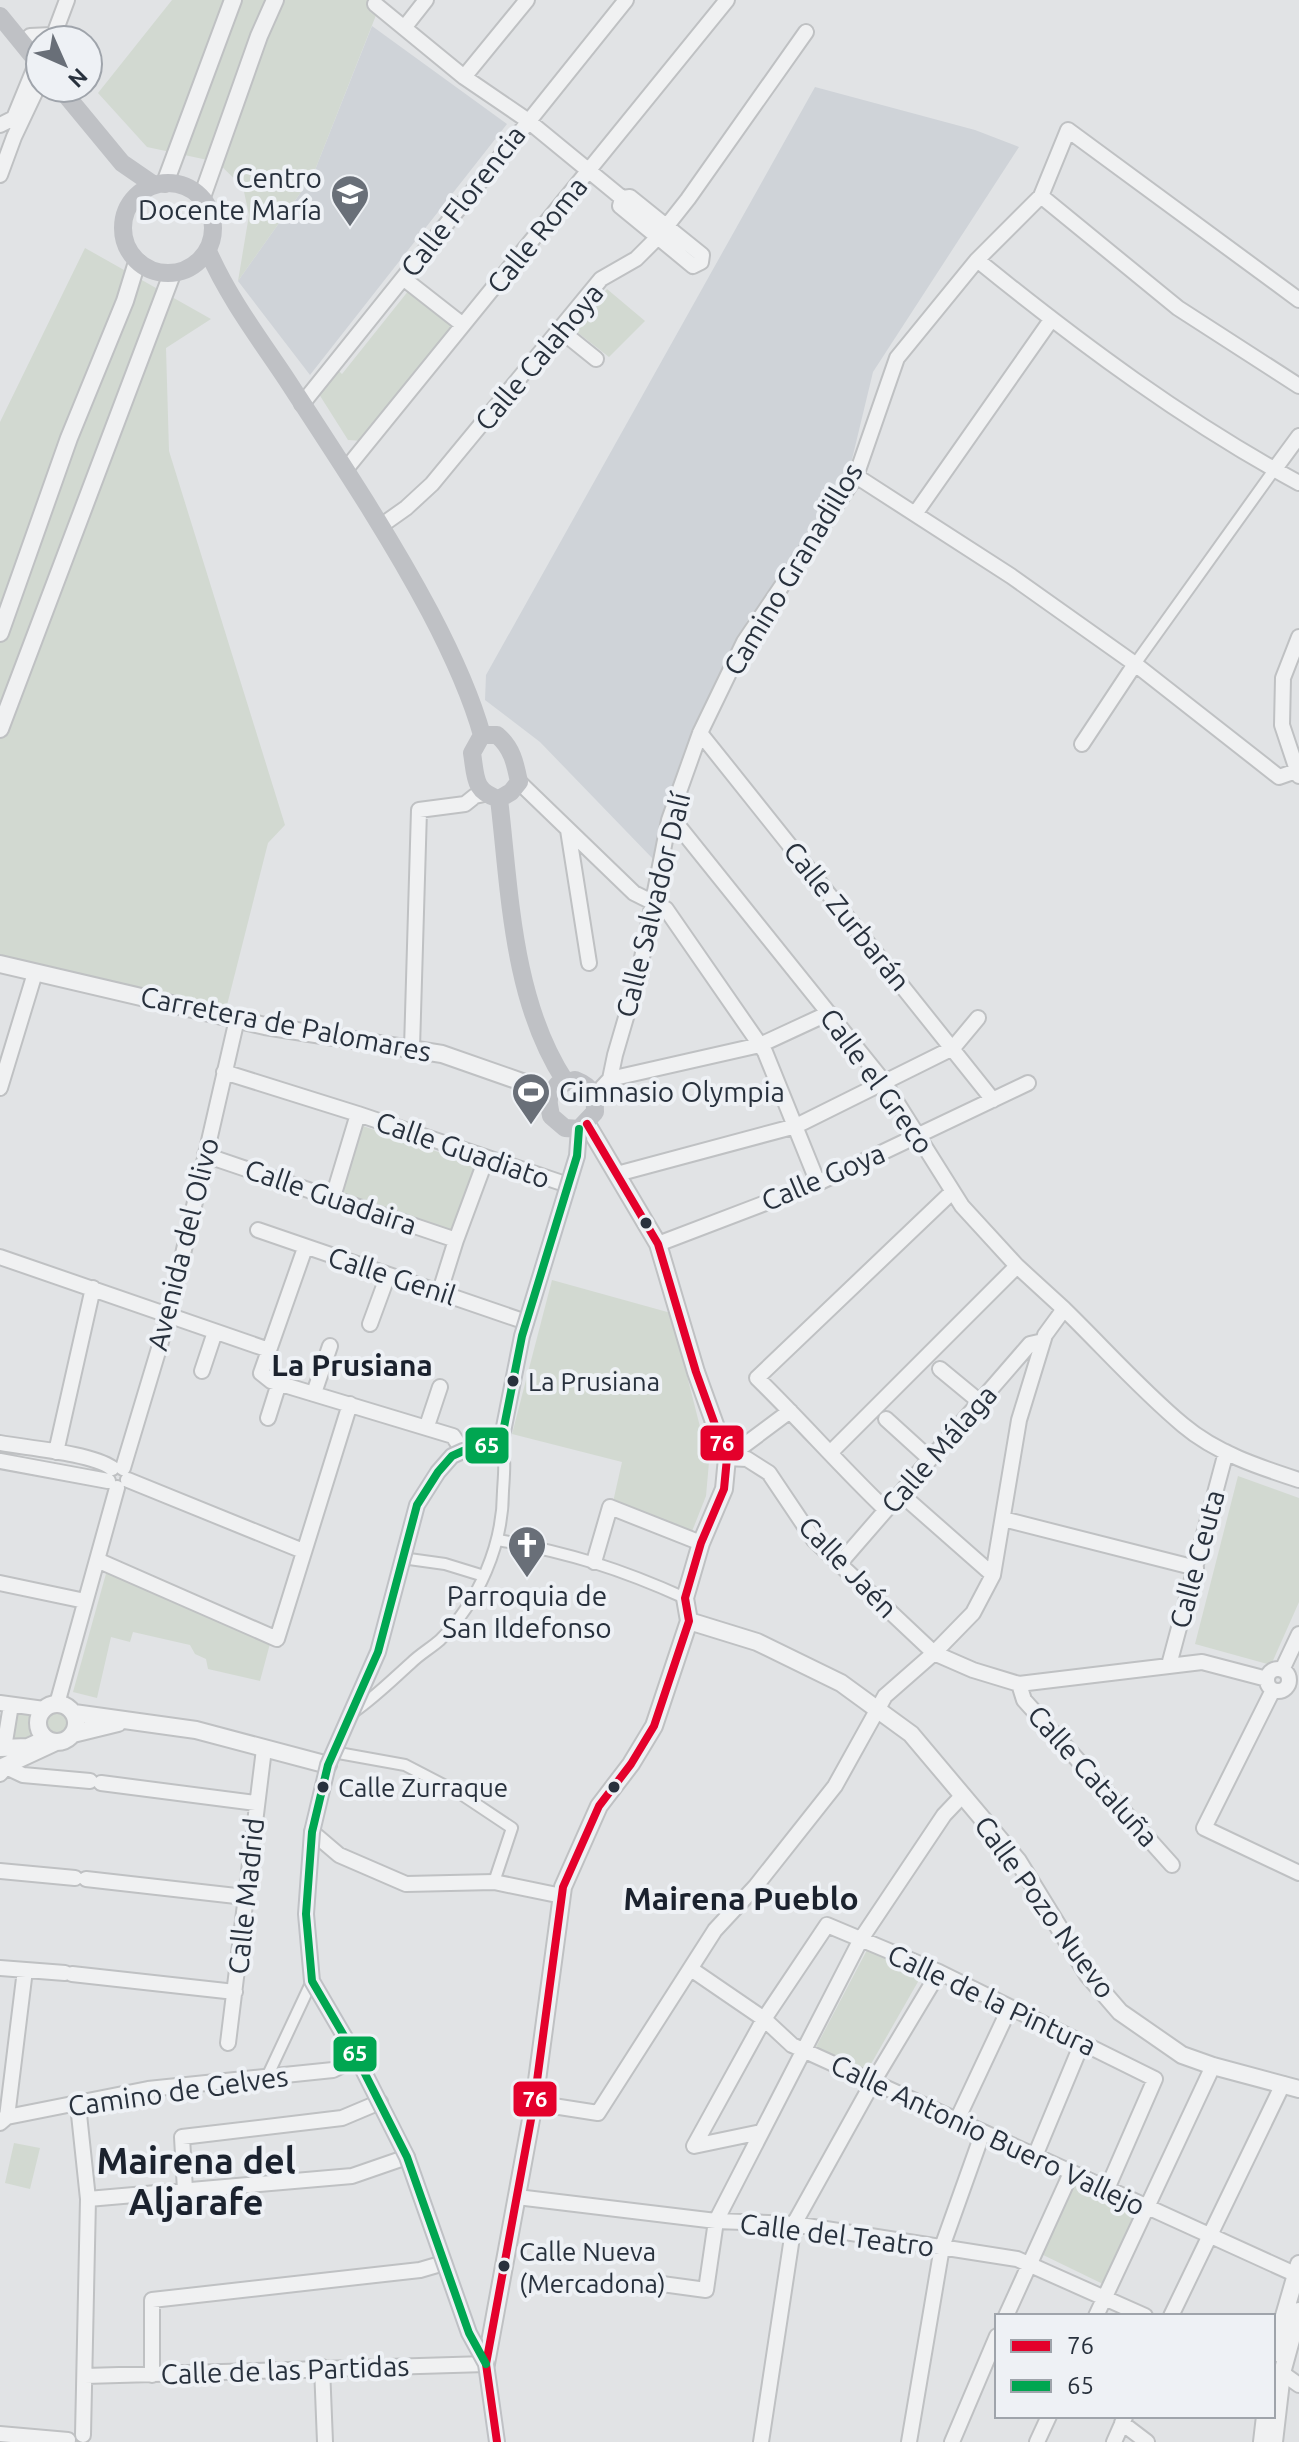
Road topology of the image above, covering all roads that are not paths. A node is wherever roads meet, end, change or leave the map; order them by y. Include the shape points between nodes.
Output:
1 (67, 0) edge
2 (233, 0) edge
3 (275, 0) edge
4 (426, 0) edge
5 (527, 0) edge
6 (626, 0) edge
7 (727, 0) edge
8 (375, 4) dead end
9 (0, 7) edge
10 (0, 16) edge
11 (54, 24) edge
12 (404, 28) junction
13 (24, 30) edge
14 (806, 32) dead end
15 (24, 34) edge
16 (464, 77) junction
17 (24, 93) edge
18 (30, 104) edge
19 (74, 104) edge
20 (78, 104) edge
21 (85, 117) junction
22 (527, 120) junction
23 (0, 126) edge
24 (14, 137) junction
25 (122, 163) junction
26 (588, 173) junction
27 (0, 175) edge
28 (159, 184) junction
29 (1041, 196) junction
30 (202, 197) junction
31 (131, 202) junction
32 (662, 231) junction
33 (208, 251) junction
34 (137, 262) junction
35 (981, 263) dead end
36 (193, 266) junction
37 (172, 274) junction
38 (403, 278) junction
39 (224, 284) junction
40 (1299, 300) edge
41 (1051, 320) junction
42 (463, 325) junction
43 (560, 330) junction
44 (596, 359) dead end
45 (1299, 386) edge
46 (302, 404) junction
47 (1299, 436) edge
48 (346, 469) junction
49 (1274, 470) junction
50 (856, 476) junction
51 (1299, 483) edge
52 (915, 514) junction
53 (382, 525) junction
54 (0, 633) edge
55 (1299, 637) edge
56 (1135, 664) junction
57 (0, 729) edge
58 (700, 733) junction
59 (482, 735) junction
60 (1082, 744) dead end
61 (1297, 773) edge
62 (509, 792) junction
63 (669, 820) junction
64 (568, 830) junction
65 (652, 901) junction
66 (589, 963) dead end
67 (0, 964) edge
68 (35, 973) junction
69 (829, 1013) junction
70 (978, 1018) dead end
71 (237, 1019) junction
72 (760, 1045) junction
73 (412, 1048) junction
74 (953, 1048) junction
75 (224, 1072) junction
76 (610, 1079) junction
77 (884, 1082) junction
78 (1028, 1083) dead end
79 (0, 1088) edge
80 (557, 1088) junction
81 (595, 1095) junction
82 (993, 1100) junction
83 (358, 1114) junction
84 (796, 1126) junction
85 (583, 1127) junction
86 (919, 1135) junction
87 (205, 1155) junction
88 (486, 1159) junction
89 (617, 1174) junction
90 (818, 1183) junction
91 (568, 1185) junction
92 (952, 1192) junction
93 (333, 1197) junction
94 (258, 1230) dead end
95 (456, 1240) junction
96 (658, 1244) junction
97 (305, 1248) junction
98 (0, 1257) edge
99 (1017, 1266) junction
100 (388, 1275) junction
101 (93, 1288) junction
102 (440, 1291) junction
103 (1064, 1309) junction
104 (169, 1315) junction
105 (526, 1322) junction
106 (370, 1324) dead end
107 (215, 1332) junction
108 (1043, 1341) junction
109 (330, 1346) dead end
110 (269, 1350) junction
111 (940, 1369) dead end
112 (202, 1371) dead end
113 (279, 1383) junction
114 (440, 1387) dead end
115 (314, 1393) junction
116 (980, 1402) junction
117 (350, 1404) junction
118 (790, 1411) junction
119 (268, 1418) dead end
120 (886, 1419) dead end
121 (427, 1426) junction
122 (501, 1442) junction
123 (0, 1443) edge
124 (463, 1451) junction
125 (56, 1452) junction
126 (831, 1452) junction
127 (1226, 1452) junction
128 (727, 1458) junction
129 (930, 1459) junction
130 (0, 1461) edge
131 (117, 1477) junction
132 (1299, 1480) edge
133 (901, 1494) junction
134 (886, 1510) junction
135 (1003, 1519) junction
136 (498, 1540) junction
137 (701, 1543) junction
138 (303, 1551) junction
139 (402, 1558) junction
140 (97, 1560) junction
141 (594, 1562) junction
142 (840, 1563) junction
143 (1196, 1568) junction
144 (993, 1575) junction
145 (484, 1576) junction
146 (0, 1583) edge
147 (685, 1598) junction
148 (85, 1601) junction
149 (689, 1621) junction
150 (1299, 1634) edge
151 (934, 1653) junction
152 (1169, 1665) junction
153 (1282, 1670) junction
154 (1019, 1684) junction
155 (1270, 1684) junction
156 (1294, 1686) edge
157 (6, 1704) edge
158 (50, 1706) junction
159 (879, 1708) junction
160 (353, 1712) junction
161 (74, 1713) junction
162 (131, 1720) junction
163 (73, 1734) junction
164 (51, 1740) junction
165 (2, 1748) edge
166 (264, 1749) junction
167 (331, 1758) junction
168 (2, 1770) edge
169 (963, 1795) junction
170 (256, 1803) junction
171 (312, 1832) junction
172 (1172, 1865) dead end
173 (0, 1871) edge
174 (1299, 1873) edge
175 (494, 1882) junction
176 (562, 1896) junction
177 (245, 1897) junction
178 (861, 1939) junction
179 (0, 1968) edge
180 (691, 1969) junction
181 (25, 1970) junction
182 (939, 1972) junction
183 (312, 1981) junction
184 (235, 1992) junction
185 (1010, 2007) junction
186 (764, 2019) junction
187 (228, 2043) dead end
188 (1082, 2043) junction
189 (805, 2051) junction
190 (357, 2058) junction
191 (1213, 2066) junction
192 (267, 2077) junction
193 (873, 2082) junction
194 (1291, 2087) edge
195 (380, 2102) junction
196 (534, 2103) junction
197 (78, 2105) junction
198 (2, 2120) edge
199 (957, 2120) junction
200 (761, 2132) junction
201 (983, 2132) junction
202 (1035, 2156) junction
203 (407, 2157) junction
204 (1071, 2173) junction
205 (1107, 2189) junction
206 (185, 2190) junction
207 (517, 2197) junction
208 (88, 2199) junction
209 (1147, 2207) junction
210 (716, 2221) junction
211 (794, 2224) junction
212 (1211, 2236) junction
213 (942, 2247) junction
214 (444, 2263) junction
215 (1028, 2264) junction
216 (1297, 2272) edge
217 (662, 2284) dead end
218 (1104, 2298) junction
219 (1299, 2311) edge
220 (1007, 2314) edge
221 (1097, 2314) edge
222 (1140, 2314) edge
223 (1172, 2314) edge
224 (482, 2338) junction
225 (995, 2341) edge
226 (1275, 2347) edge
227 (486, 2364) junction
228 (322, 2367) junction
229 (1278, 2373) edge
230 (152, 2375) junction
231 (85, 2376) junction
232 (1299, 2385) edge
233 (1048, 2418) edge
234 (1265, 2418) edge
235 (1124, 2420) edge
236 (0, 2434) edge
237 (78, 2440) edge
238 (325, 2442) edge
239 (495, 2442) edge
240 (761, 2442) edge
241 (909, 2442) edge
242 (952, 2442) edge
243 (1037, 2442) edge
244 (1114, 2442) edge
245 (1147, 2442) edge
246 (1262, 2442) edge
247 (1274, 2442) edge

1 - 11 street
2 - 28 street
3 - 30 street
4 - 12 street
5 - 16 street
6 - 22 street, Calle Florencia
7 - 26 street, Calle Roma
8 - 12 street
9 - 13 main road
10 - 15 main road
12 - 16 street
14 - 32 street, Calle Calahoya
16 - 22 street
17 - 23 street via 14,118
18 - 24 street
19 - 21 main road
20 - 21 main road
21 - 25 main road
22 - 26 street
22 - 38 street, Calle Florencia
23 - 24 street
24 - 27 street
25 - 28 main road
25 - 31 main road
26 - 32 street via 622,198 620,206
26 - 42 street, Calle Roma
28 - 30 main road via 178,184
28 - 31 main road
29 - 40 street, Camino Granadillos via 1068,130
29 - 45 street via 1178,308
29 - 50 street, Camino Granadillos via 977,260 897,358
30 - 33 main road via 214,223
31 - 34 main road via 123,233
32 - 43 street, Calle Calahoya via 636,259 601,279
33 - 36 main road
33 - 39 main road
34 - 37 main road
34 - 54 street
35 - 41 street
36 - 37 main road
36 - 39 main road
37 - 57 street
38 - 42 street
38 - 46 street, Calle Florencia
39 - 46 main road
41 - 49 street
41 - 52 street
42 - 48 street, Calle Roma
43 - 44 street
43 - 53 street, Calle Calahoya via 432,484
46 - 48 main road
47 - 49 street
48 - 53 main road
49 - 51 street
49 - 56 street
50 - 52 street
50 - 58 street, Camino Granadillos via 744,642
52 - 56 street
53 - 59 main road via 442,635
55 - 61 street via 1283,678 1282,725
56 - 60 street
56 - 61 street via 1279,777
58 - 63 street, Calle Salvador Dalí
58 - 74 street, Calle Zurbarán
59 - 62 main road via 497,735 508,744 514,759
59 - 62 main road via 472,753 478,785
62 - 64 street
62 - 73 street via 419,810
62 - 80 main road via 516,942
63 - 65 street, Calle Salvador Dalí
63 - 69 street, Calle el Greco
64 - 65 street via 634,893
64 - 66 street
65 - 72 street via 666,909
65 - 76 street, Calle Salvador Dalí
67 - 68 street, Carretera de Palomares
68 - 71 street, Carretera de Palomares
68 - 79 street
69 - 72 street
69 - 77 street, Calle el Greco
70 - 74 street
71 - 73 street, Carretera de Palomares
71 - 75 street, Avenida del Olivo
72 - 76 street
72 - 84 street
73 - 80 street, Carretera de Palomares
74 - 77 street
74 - 82 street, Calle Zurbarán
75 - 83 street, Calle Guadiato
75 - 87 street, Avenida del Olivo
76 - 81 street
77 - 84 street
77 - 86 street, Calle el Greco
78 - 82 street, Calle Goya
80 - 81 main road via 575,1080
80 - 85 main road via 551,1116 565,1128
81 - 85 main road via 595,1112
82 - 86 street, Calle Goya
83 - 88 street, Calle Guadiato
83 - 93 street, Calle Guadiato
84 - 89 street
84 - 90 street
85 - 89 street
85 - 91 main road
86 - 90 street, Calle Goya
86 - 92 street, Calle el Greco
87 - 93 street, Calle Guadaira
87 - 104 street, Avenida del Olivo
88 - 91 street, Calle Guadiato
88 - 95 street
89 - 96 street
90 - 96 street, Calle Goya
91 - 105 main road
92 - 99 street, Calle el Greco
92 - 118 street via 757,1378
93 - 95 street, Calle Guadaira
94 - 97 street, Calle Genil
95 - 102 street
96 - 128 street
97 - 100 street, Calle Genil
97 - 110 street
98 - 101 street
99 - 103 street, Calle el Greco
99 - 126 street
100 - 102 street, Calle Genil
100 - 106 street
101 - 104 street
101 - 125 street
102 - 105 street, Calle Genil
103 - 108 street
103 - 127 street, Calle el Greco via 1184,1426
104 - 107 street
104 - 131 street, Avenida del Olivo
105 - 122 main road
107 - 110 street
107 - 112 street
108 - 116 street, Calle Málaga via 1030,1344
108 - 135 street via 1019,1420
109 - 115 street
110 - 113 street via 261,1373
111 - 116 street
113 - 115 street
113 - 119 street
114 - 121 street
115 - 117 street
116 - 129 street, Calle Málaga
117 - 121 street
117 - 138 street
118 - 126 street
118 - 128 street
120 - 129 street
121 - 124 street via 453,1436
122 - 124 main road
122 - 136 street
123 - 125 street
124 - 139 main road via 438,1472 417,1505
125 - 131 street via 99,1462
126 - 134 street
127 - 132 street, Calle el Greco
127 - 143 street, Calle Ceuta
128 - 137 street via 724,1489
128 - 142 street, Calle Jaén via 747,1459 769,1473 814,1540
129 - 133 street, Calle Málaga
130 - 131 street
131 - 138 street
131 - 140 street, Avenida del Olivo
133 - 134 street, Calle Málaga
133 - 144 street
134 - 142 street, Calle Málaga
135 - 143 street
135 - 144 street
136 - 141 street
136 - 145 street
137 - 141 street via 610,1507
137 - 147 street
138 - 140 street via 277,1639
139 - 145 street
139 - 160 main road via 378,1652
140 - 148 street, Avenida del Olivo
141 - 147 street
142 - 151 street, Calle Jaén
143 - 152 street, Calle Ceuta
144 - 151 street via 973,1613
145 - 160 street via 439,1641
146 - 148 street
147 - 149 street
148 - 158 street, Avenida del Olivo
149 - 159 street, Calle Pozo Nuevo via 757,1642
149 - 176 street via 654,1726 599,1806
150 - 153 street
151 - 154 street
151 - 159 street via 885,1696
152 - 154 street
152 - 155 street via 1202,1662
153 - 155 street via 1271,1671
153 - 156 street
154 - 172 street, Calle Cataluña via 1024,1700
155 - 156 street via 1281,1691
155 - 174 street via 1204,1828
157 - 158 street
157 - 165 street
158 - 161 street via 63,1704
158 - 164 street via 40,1715 39,1728
159 - 169 street, Calle Pozo Nuevo via 911,1734
159 - 180 street via 835,1786 715,1930
160 - 167 main road
161 - 162 street
161 - 163 street
162 - 163 street
162 - 166 street via 196,1730
163 - 164 street via 62,1742
164 - 165 street
164 - 168 street
166 - 167 street
166 - 170 street, Calle Madrid
167 - 171 main road
167 - 175 street via 405,1765 512,1828
168 - 170 street
169 - 178 street
169 - 191 street, Calle Pozo Nuevo via 1018,1861 1088,1975 1120,2012 1182,2055
170 - 177 street, Calle Madrid
171 - 175 street via 339,1855 406,1884
171 - 183 main road via 306,1914
173 - 177 street
175 - 176 street
176 - 196 street
177 - 184 street, Calle Madrid
178 - 182 street, Calle de la Pintura
178 - 186 street, Calle de la Pintura via 827,1925
178 - 189 street
179 - 181 street
180 - 186 street, Calle Antonio Buero Vallejo
180 - 196 street via 598,2113
181 - 184 street
181 - 198 street
182 - 185 street, Calle de la Pintura
182 - 193 street
183 - 190 main road
183 - 192 street
184 - 187 street, Calle Madrid
185 - 188 street, Calle de la Pintura
185 - 199 street
186 - 189 street, Calle Antonio Buero Vallejo
186 - 200 street via 694,2146
188 - 202 street
188 - 205 street, Calle de la Pintura via 1155,2079
189 - 193 street, Calle Antonio Buero Vallejo
189 - 200 street
190 - 192 street, Camino de Gelves via 333,2070
190 - 195 main road
191 - 194 street, Calle Pozo Nuevo
191 - 209 street
192 - 197 street, Camino de Gelves via 148,2089
193 - 199 street, Calle Antonio Buero Vallejo
193 - 211 street
194 - 212 street
195 - 203 main road
195 - 206 street via 342,2118 182,2137
196 - 207 street
197 - 198 street, Camino de Gelves
197 - 208 street
199 - 201 street, Calle Antonio Buero Vallejo
200 - 210 street
201 - 202 street, Calle Antonio Buero Vallejo
201 - 213 street
202 - 204 street, Calle Antonio Buero Vallejo
203 - 206 street via 352,2176
203 - 214 main road
204 - 205 street, Calle Antonio Buero Vallejo
204 - 215 street
205 - 209 street, Calle Antonio Buero Vallejo
206 - 208 street
207 - 210 street, Calle del Teatro
207 - 224 street
208 - 231 street
209 - 212 street, Calle Antonio Buero Vallejo
209 - 218 street
210 - 211 street, Calle del Teatro
210 - 217 street via 706,2290
211 - 213 street, Calle del Teatro
211 - 240 street
212 - 216 street, Calle Antonio Buero Vallejo
212 - 223 street
213 - 215 street, Calle del Teatro
213 - 241 street
214 - 224 main road
214 - 230 street via 152,2300
215 - 218 street, Calle del Teatro
215 - 220 street
216 - 226 street
218 - 221 street
218 - 222 street, Calle del Teatro
219 - 229 street
224 - 227 main road
225 - 242 street
227 - 228 street, Calle de las Partidas
227 - 239 main road
228 - 230 street, Calle de las Partidas
228 - 238 street
229 - 232 street
229 - 247 street
230 - 231 street, Calle de las Partidas
231 - 237 street
233 - 243 street
234 - 246 street
235 - 244 street
235 - 245 street
236 - 237 street

